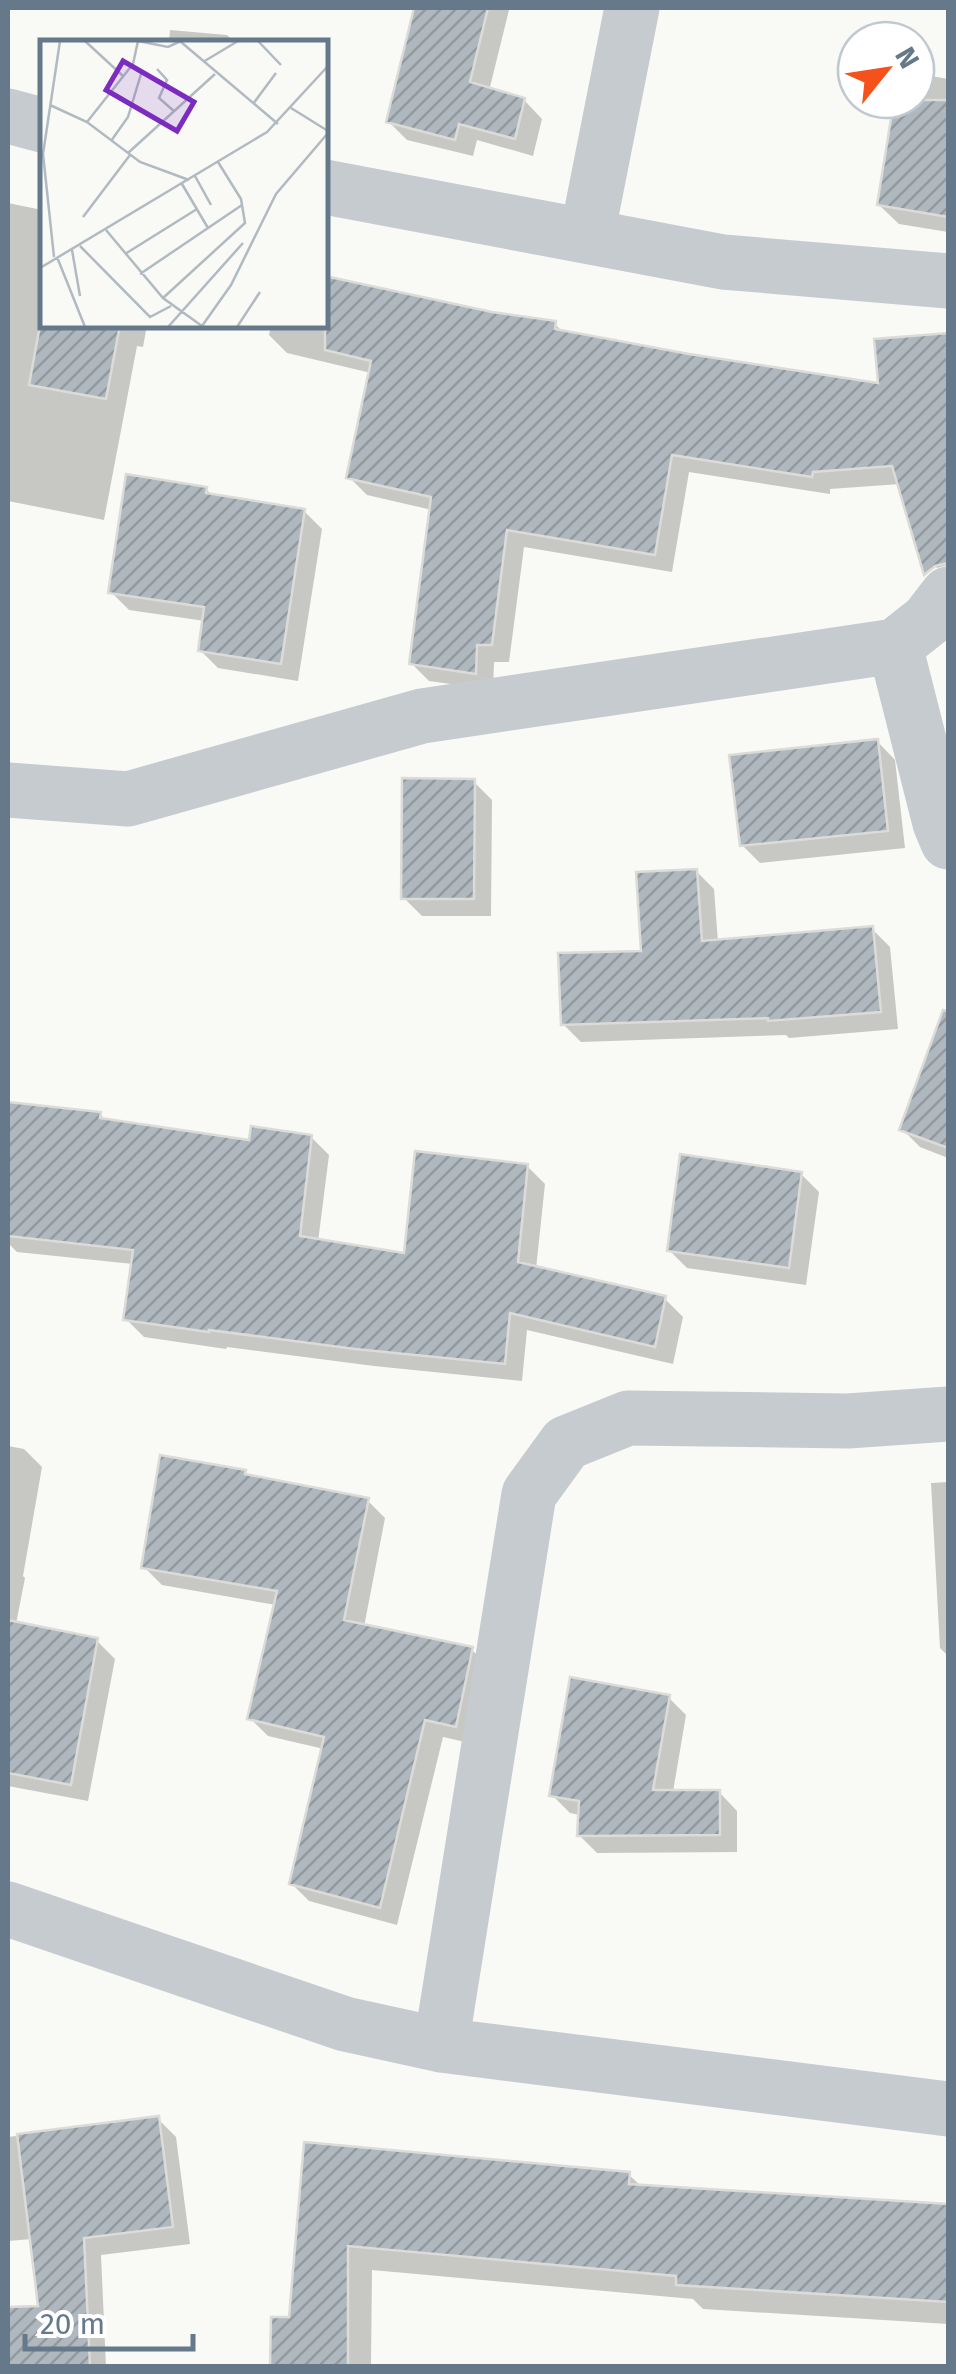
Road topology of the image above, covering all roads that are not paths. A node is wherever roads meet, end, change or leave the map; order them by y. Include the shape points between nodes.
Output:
1 (632, 8) edge
2 (8, 116) edge
3 (40, 124) edge
4 (328, 188) edge
5 (588, 236) junction
6 (948, 281) edge
7 (948, 594) edge
8 (895, 646) junction
9 (8, 790) edge
10 (948, 842) edge
11 (948, 1414) edge
12 (8, 1910) edge
13 (441, 2044) junction
14 (948, 2108) edge

1 - 5 street
2 - 3 street
4 - 5 street
5 - 6 street via 723,262
7 - 8 street
8 - 9 street via 422,716 128,799
8 - 10 street
11 - 13 street via 848,1421 628,1418 566,1443 529,1494
12 - 13 street via 346,2024
13 - 14 street

